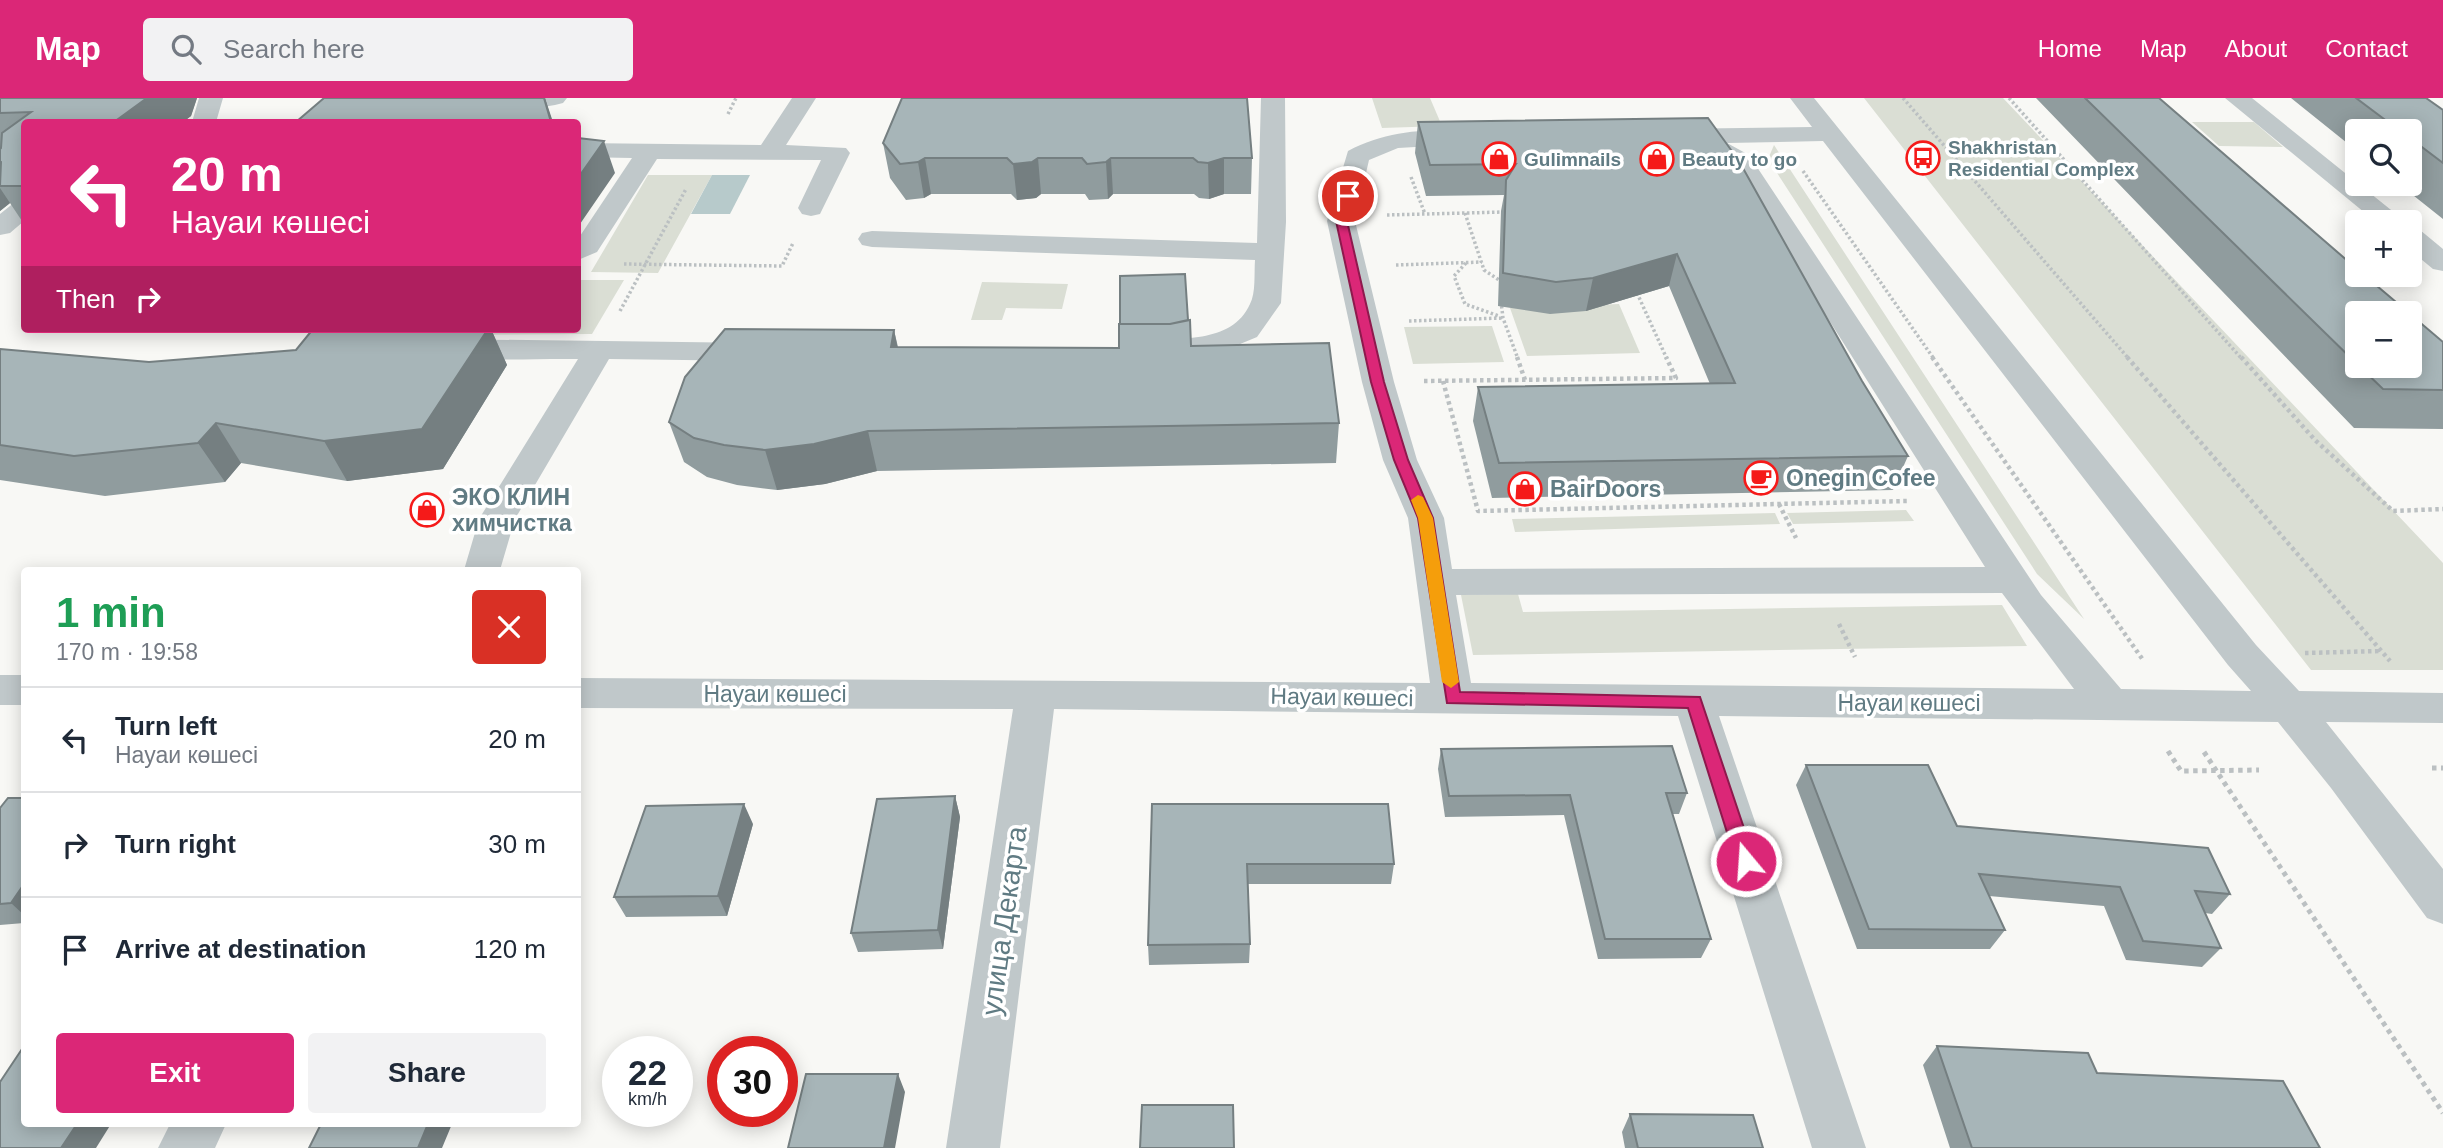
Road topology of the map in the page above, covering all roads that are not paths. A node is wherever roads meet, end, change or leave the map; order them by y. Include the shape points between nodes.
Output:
1 (211, 98) edge
2 (555, 98) edge
3 (804, 98) edge
4 (1273, 98) edge
5 (1802, 98) edge
6 (2237, 98) edge
7 (205, 119) edge
8 (428, 119) edge
9 (1830, 134) junction
10 (1709, 135) junction
11 (1492, 136) edge
12 (1641, 136) edge
13 (581, 150) edge
14 (649, 151) junction
15 (769, 152) junction
16 (811, 208) road end
17 (21, 210) edge
18 (2377, 210) edge
19 (0, 227) edge
20 (872, 239) dead end
21 (2422, 246) edge
22 (581, 250) edge
23 (1270, 251) junction
24 (2443, 263) edge
25 (407, 333) edge
26 (785, 351) edge
27 (1130, 351) edge
28 (598, 352) junction
29 (483, 567) edge
30 (2012, 580) junction
31 (1436, 582) junction
32 (0, 690) edge
33 (21, 690) edge
34 (581, 693) edge
35 (1035, 694) junction
36 (1453, 699) junction
37 (1694, 701) junction
38 (2110, 705) junction
39 (2291, 705) junction
40 (2443, 708) edge
41 (2443, 904) edge
42 (198, 1127) edge
43 (186, 1148) edge
44 (973, 1148) edge
45 (1839, 1148) edge

1 - 7 street
2 - 8 street
3 - 15 street
4 - 23 street
5 - 9 street
6 - 18 street
9 - 10 street
9 - 39 street via 2242,654
10 - 12 street
10 - 30 street via 1718,148 1740,160
11 - 31 street via 1411,137 1377,144 1357,156 1341,221 1378,382 1401,460 1426,518
13 - 14 street
14 - 15 street
14 - 22 street
15 - 16 street via 837,153
17 - 19 street
20 - 23 street
21 - 24 street
23 - 27 street via 1266,303 1246,331 1217,344
25 - 28 street via 413,345
26 - 28 street
28 - 29 street via 497,519
30 - 31 street
30 - 38 street
31 - 36 street
32 - 33 street
34 - 35 street, Науаи көшесі
35 - 36 street, Науаи көшесі
35 - 44 street, улица Декарта
36 - 37 street, Науаи көшесі
37 - 38 street, Науаи көшесі
37 - 45 street
38 - 39 street, Науаи көшесі
39 - 40 street, Науаи көшесі
39 - 41 street
42 - 43 street

